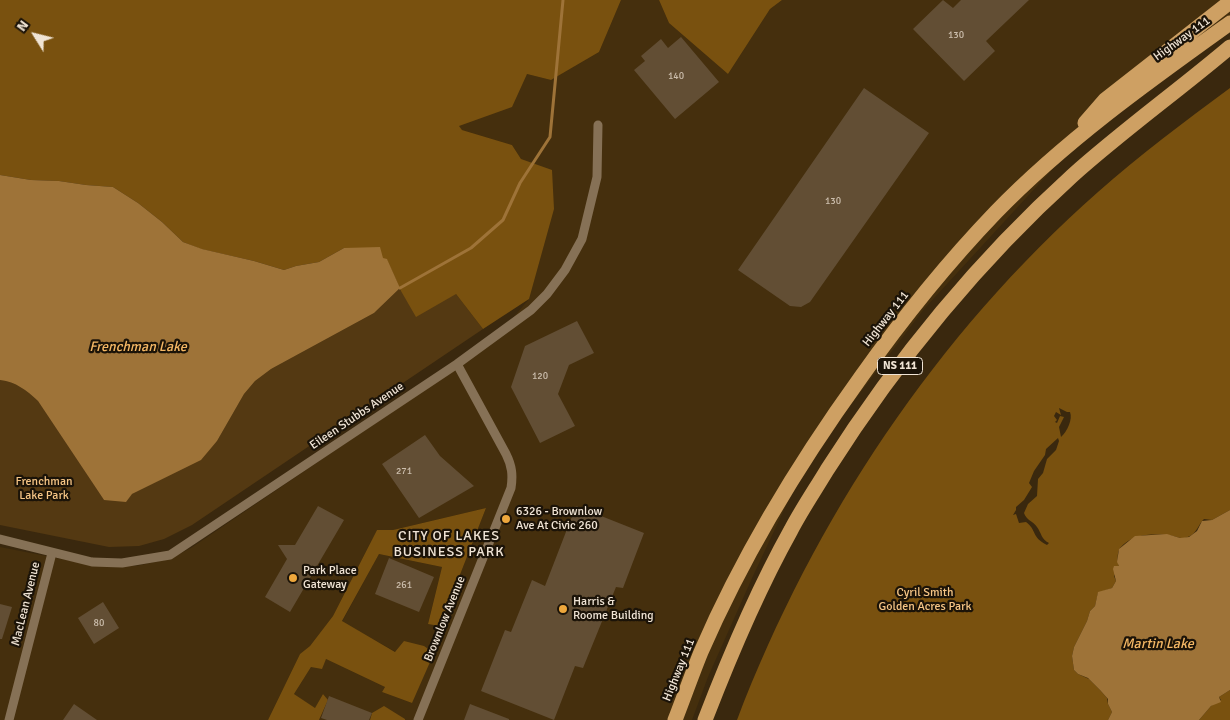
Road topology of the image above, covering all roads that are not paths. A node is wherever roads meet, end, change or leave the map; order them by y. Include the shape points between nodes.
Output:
1 (1230, 2) edge
2 (1230, 23) edge
3 (1230, 46) edge
4 (1230, 58) edge
5 (1188, 82) junction
6 (598, 125) dead end
7 (1055, 158) junction
8 (457, 364) junction
9 (0, 539) edge
10 (52, 553) junction
11 (9, 720) edge
12 (418, 720) edge
13 (675, 720) edge
14 (704, 720) edge

1 - 7 highway via 1106,100
2 - 7 highway, Highway 111 / NS 111 via 1152,80
3 - 5 highway, NS 111
4 - 5 highway
5 - 14 highway, NS 111 via 1072,176 1016,230 960,290 914,347 876,398 792,528 748,614
6 - 8 street, Eileen Stubbs Avenue via 597,177 582,239 565,270 531,310
7 - 13 highway, Highway 111 / NS 111 via 997,212 945,268 896,327 830,419 790,482 727,596
8 - 10 street, Eileen Stubbs Avenue via 170,555 122,564 92,562
8 - 12 street, Brownlow Avenue via 506,454 513,478
9 - 10 street, Eileen Stubbs Avenue
10 - 11 street, MacLean Avenue

